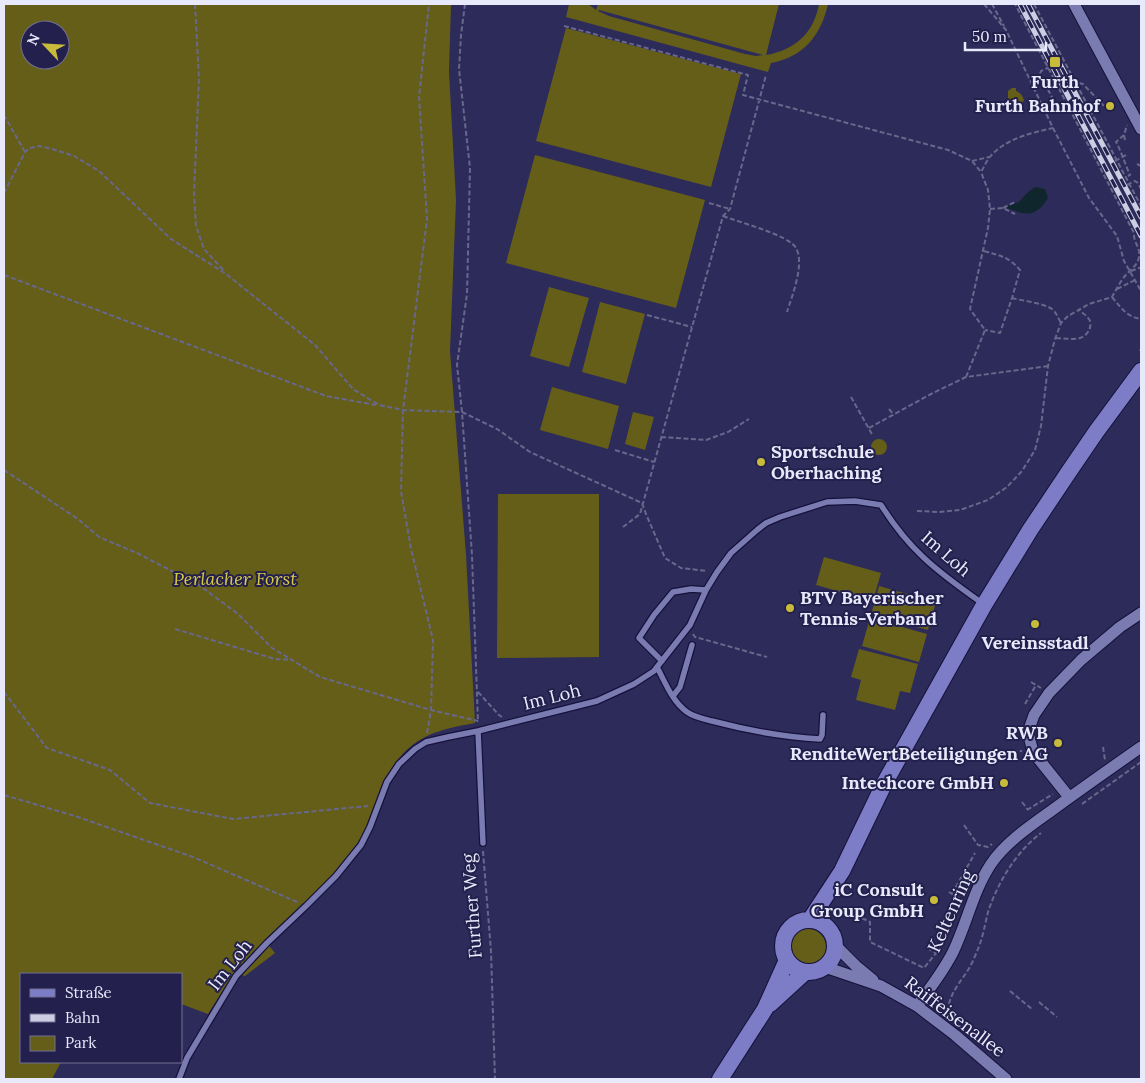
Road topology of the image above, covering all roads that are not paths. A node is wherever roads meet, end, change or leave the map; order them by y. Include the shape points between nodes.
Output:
1 (1074, 4) edge
2 (1141, 129) edge
3 (1141, 371) edge
4 (706, 590) junction
5 (984, 605) junction
6 (1141, 613) edge
7 (692, 645) dead end
8 (662, 661) junction
9 (657, 667) junction
10 (673, 696) junction
11 (823, 715) dead end
12 (478, 731) junction
13 (1141, 747) edge
14 (1066, 793) junction
15 (482, 843) road end
16 (818, 923) junction
17 (835, 945) junction
18 (787, 960) junction
19 (825, 967) junction
20 (805, 972) junction
21 (881, 986) junction
22 (917, 1006) junction
23 (765, 1008) junction
24 (179, 1079) edge
25 (720, 1079) edge
26 (1006, 1079) edge

1 - 2 street
3 - 5 main road via 1068,473
4 - 5 lane, Im Loh via 731,553 766,523 827,502 855,501 881,505 923,558
4 - 8 lane, Im Loh via 690,625
4 - 8 lane via 673,592 639,638
5 - 16 main road via 884,784
6 - 14 street via 1081,660 1049,693 1034,715 1028,732 1034,752
7 - 10 lane via 680,687
8 - 9 lane, Im Loh
9 - 10 lane
9 - 12 lane, Im Loh via 634,684 597,701
10 - 11 lane via 687,713 699,718 806,738 820,739
12 - 15 lane, Further Weg
12 - 24 lane, Im Loh via 426,742 399,764 387,782 361,845 336,876 236,976 187,1058
13 - 14 street, Keltenring
14 - 22 street, Keltenring via 992,863 970,904 949,960
16 - 17 main road via 833,934
16 - 18 main road via 797,923 791,928 783,946
17 - 19 main road via 833,957
17 - 21 street, Raiffeisenallee
18 - 20 main road
18 - 23 main road
19 - 20 main road
19 - 21 street, Raiffeisenallee
20 - 23 main road
21 - 22 street, Raiffeisenallee
22 - 26 street, Raiffeisenallee
23 - 25 main road

